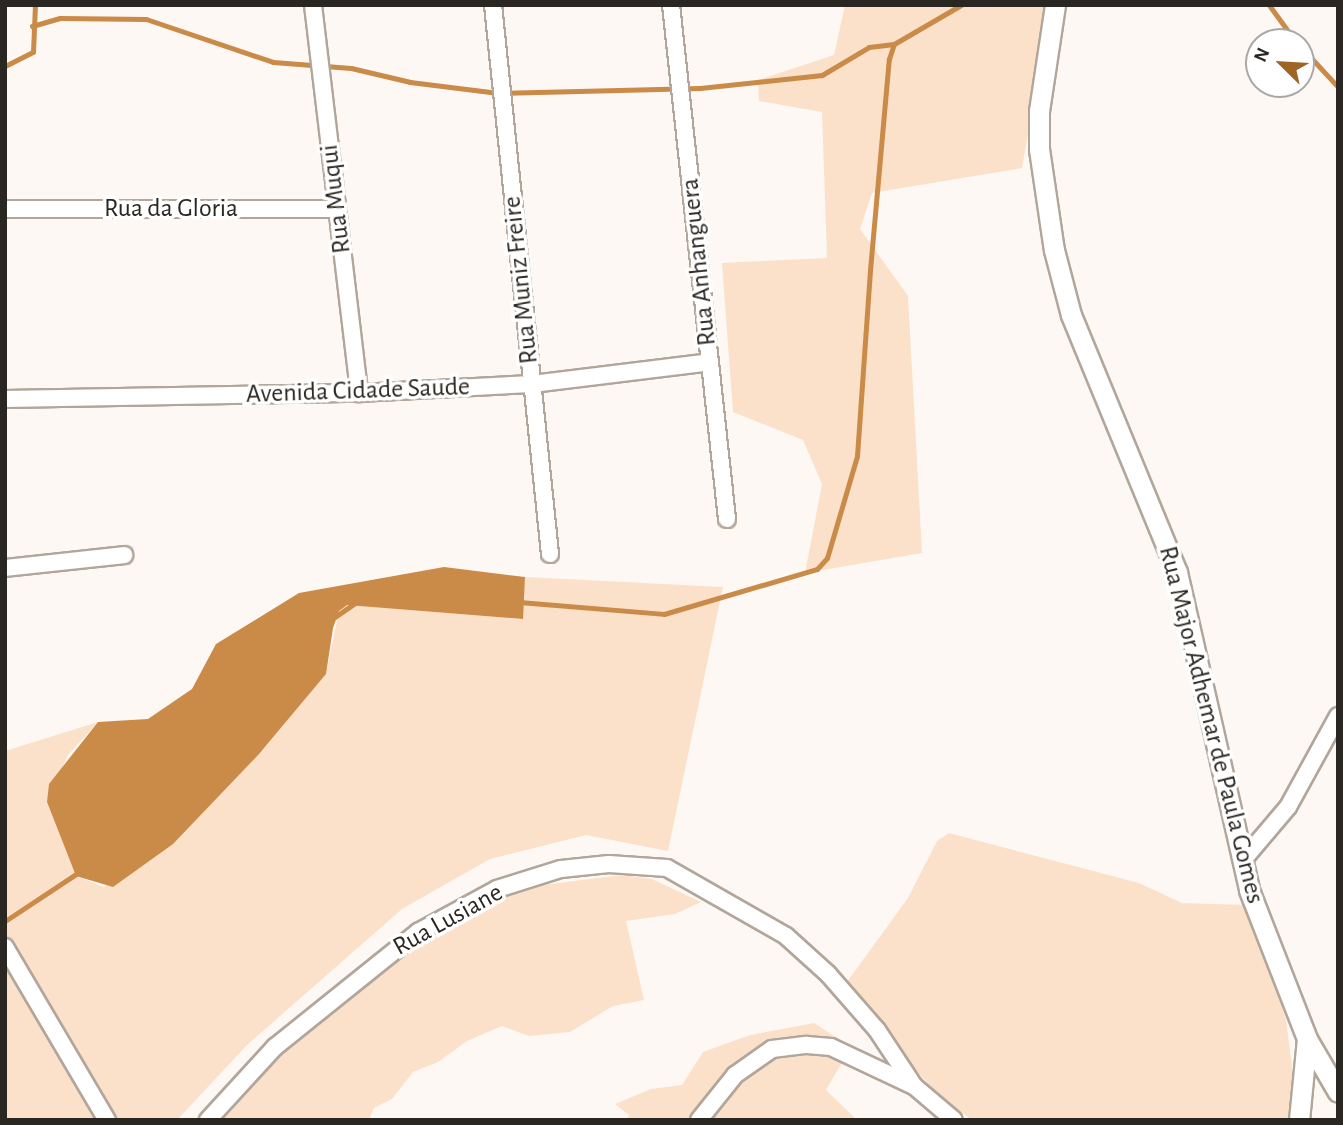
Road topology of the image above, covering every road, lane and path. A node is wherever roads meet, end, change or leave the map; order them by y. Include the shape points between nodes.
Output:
1 (313, 5) edge
2 (493, 5) edge
3 (671, 5) edge
4 (1055, 5) edge
5 (5, 209) edge
6 (337, 209) junction
7 (710, 362) junction
8 (532, 384) junction
9 (359, 393) junction
10 (5, 399) edge
11 (727, 519) dead end
12 (550, 554) dead end
13 (124, 555) dead end
14 (5, 568) edge
15 (1338, 716) edge
16 (1244, 860) junction
17 (5, 947) edge
18 (1307, 1039) junction
19 (914, 1086) junction
20 (1338, 1092) edge
21 (107, 1120) edge
22 (208, 1120) edge
23 (699, 1120) edge
24 (954, 1120) edge
25 (1299, 1120) edge

1 - 6 street, Rua Muqui
2 - 8 street, Rua Muniz Freire
3 - 7 street, Rua Anhanguera
4 - 16 street, Rua Major Adhemar de Paula Gomes via 1039,111 1039,149 1054,250 1085,357 1137,468 1177,572
5 - 6 street, Rua da Gloria
6 - 9 street, Rua Muqui
7 - 8 street, Avenida Cidade Saude
7 - 11 street, Rua Anhanguera
8 - 9 street, Avenida Cidade Saude
8 - 12 street, Rua Muniz Freire
9 - 10 street, Avenida Cidade Saude
13 - 14 street
15 - 16 street via 1288,807
16 - 18 street, Rua Major Adhemar de Paula Gomes via 1249,890
17 - 21 street
18 - 20 street, Rua Major Adhemar de Paula Gomes
18 - 25 street, Rua Major Adhemar de Paula Gomes
19 - 22 street, Rua Lusiane via 877,1030 828,974 786,936 667,869 609,864 561,869 497,888 418,932 310,1016
19 - 23 street via 831,1047 772,1049 735,1074
19 - 24 street

